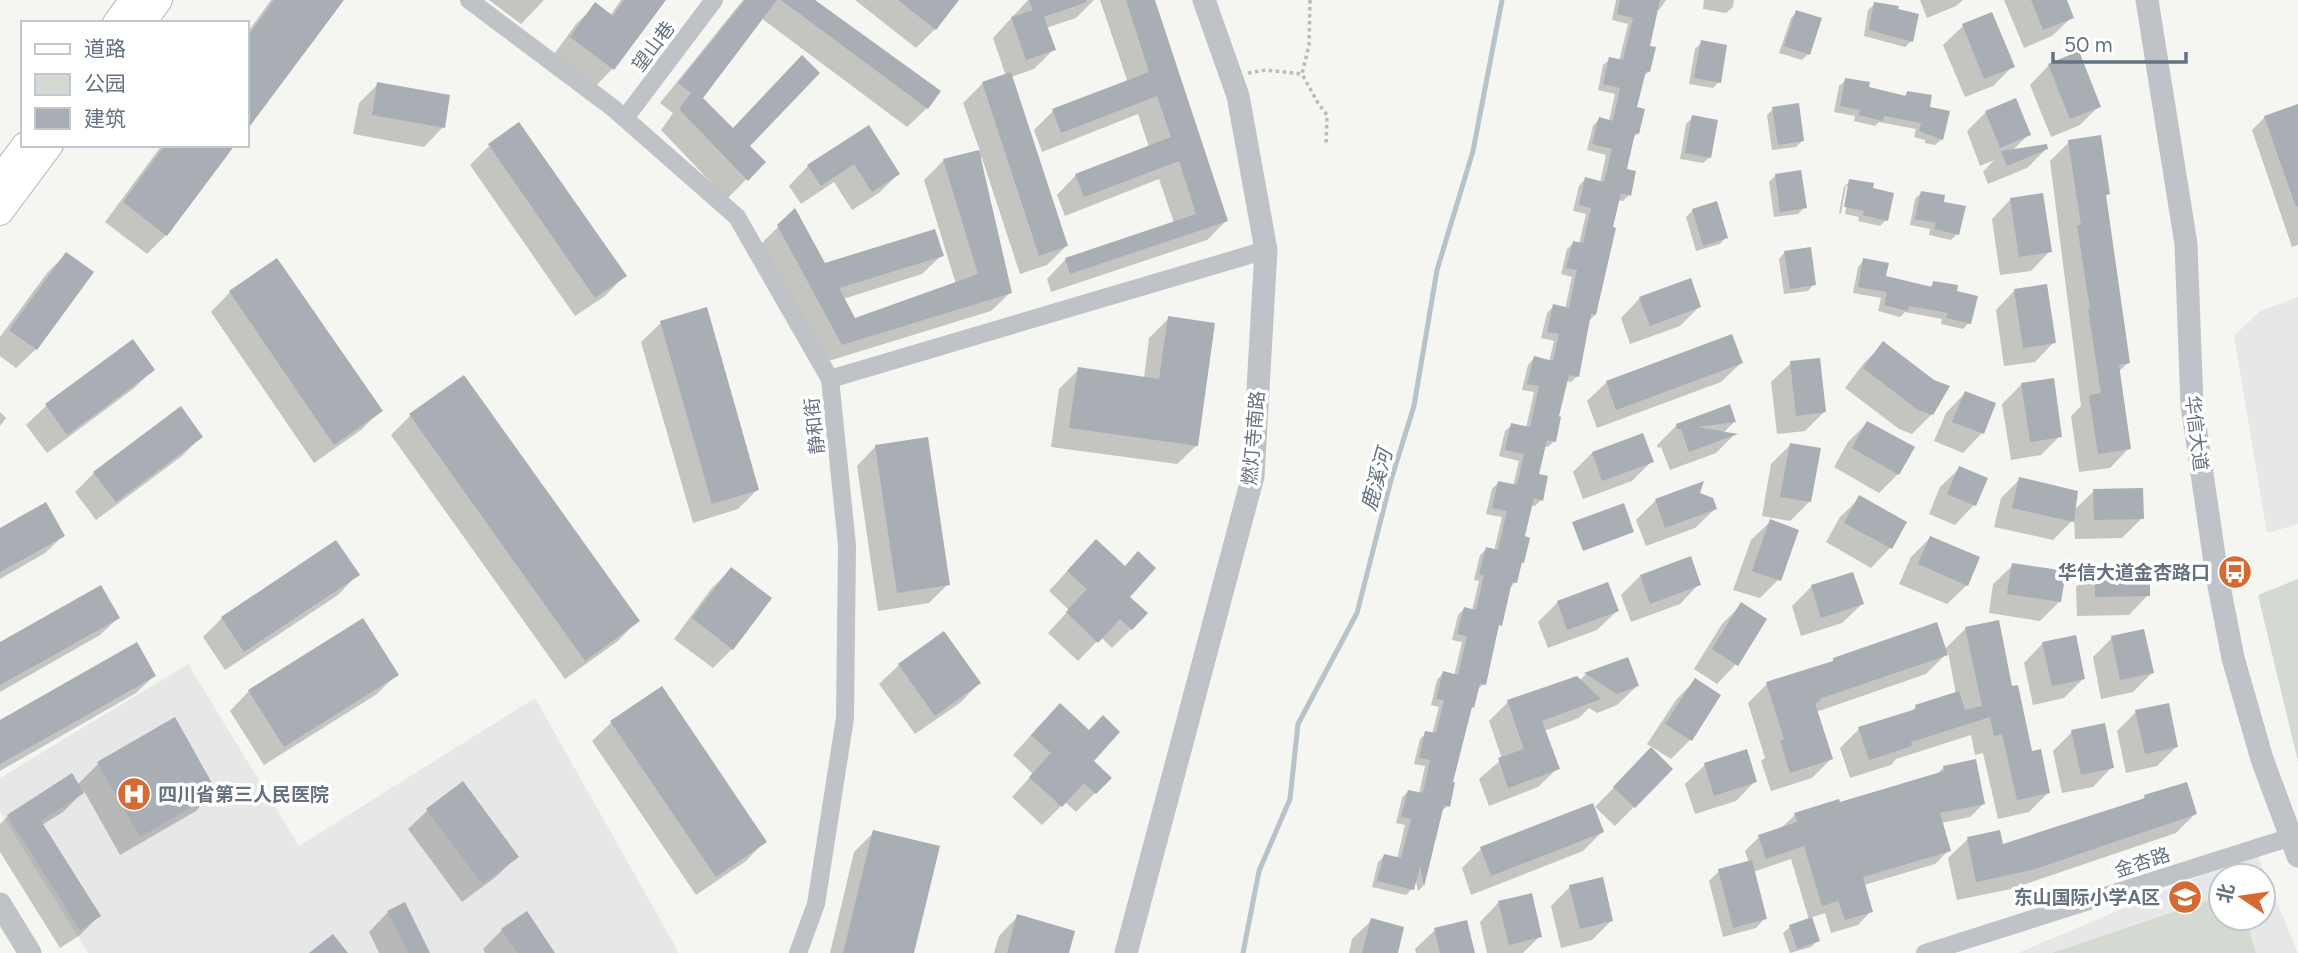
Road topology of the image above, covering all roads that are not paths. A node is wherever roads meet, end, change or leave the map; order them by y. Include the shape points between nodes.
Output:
1 (159, 0) edge
2 (469, 0) edge
3 (714, 0) edge
4 (1204, 0) edge
5 (2147, 0) edge
6 (128, 10) edge
7 (625, 118) junction
8 (24, 147) edge
9 (49, 147) edge
10 (0, 179) edge
11 (0, 212) edge
12 (1266, 250) junction
13 (830, 379) junction
14 (2296, 843) edge
15 (0, 904) edge
16 (30, 953) edge
17 (798, 953) edge
18 (1126, 953) edge
19 (1925, 953) edge

1 - 6 main road
2 - 7 street, 静和街
3 - 7 street, 望山巷
4 - 12 street, 燃灯寺南路 via 1238,96
5 - 14 street, 华信大道 via 2186,244 2192,405 2217,576 2233,658 2262,759
7 - 13 street, 静和街 via 737,217
8 - 10 main road
9 - 11 main road
12 - 13 street
12 - 18 street, 燃灯寺南路 via 1253,476
13 - 17 street, 静和街 via 847,545 845,718 816,904
14 - 19 street, 金杏路
15 - 16 street

